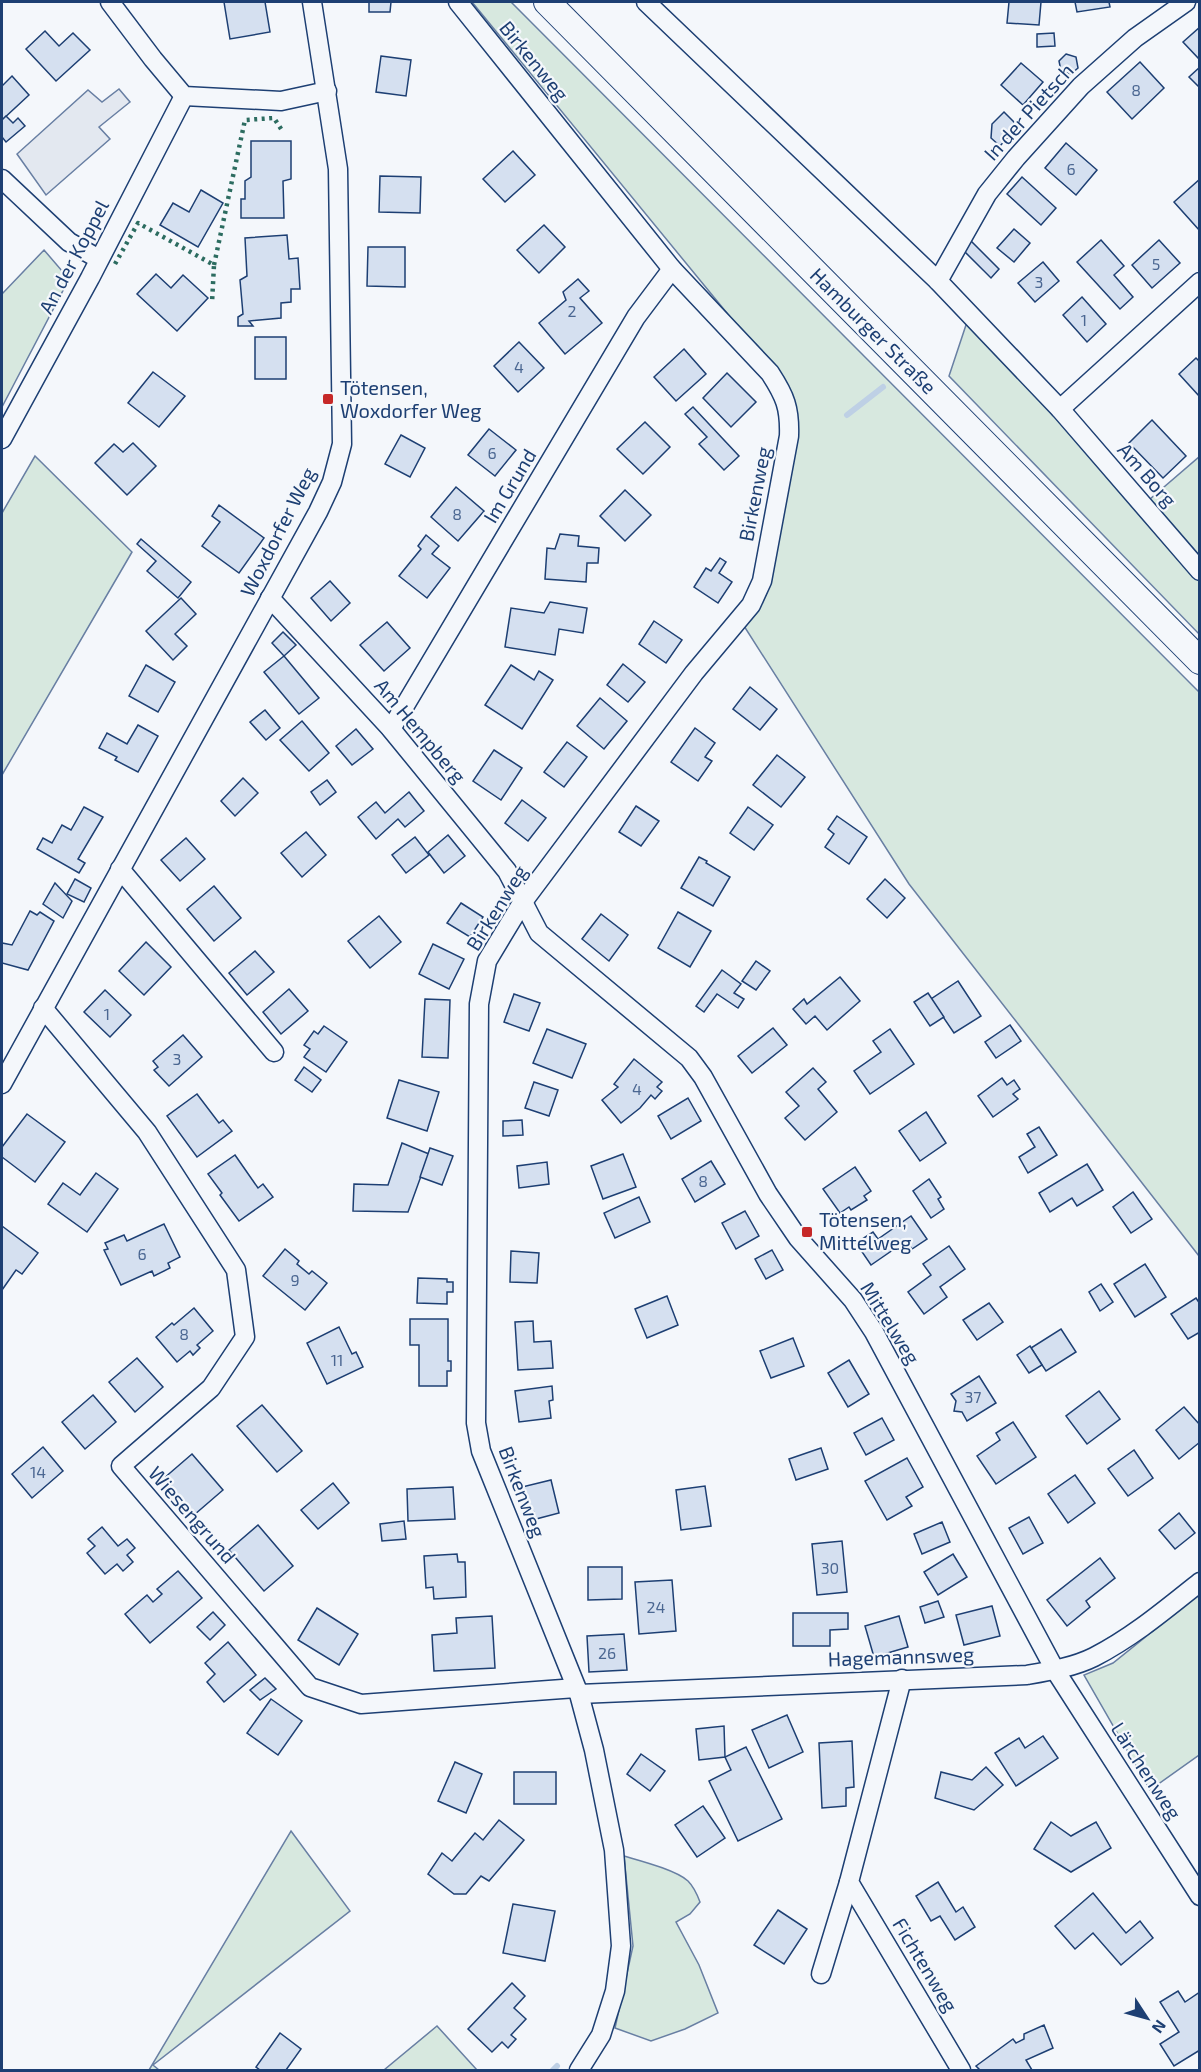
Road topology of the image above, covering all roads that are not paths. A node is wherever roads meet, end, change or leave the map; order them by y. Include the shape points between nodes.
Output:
1 (110, 2) edge
2 (312, 2) edge
3 (458, 2) edge
4 (547, 2) edge
5 (646, 2) edge
6 (1186, 2) edge
7 (327, 91) junction
8 (184, 96) junction
9 (2, 179) edge
10 (99, 259) junction
11 (672, 269) junction
12 (938, 281) junction
13 (1200, 282) edge
14 (1060, 409) junction
15 (2, 439) edge
16 (1200, 571) edge
17 (270, 598) junction
18 (1200, 661) edge
19 (391, 729) junction
20 (120, 869) junction
21 (522, 903) junction
22 (44, 1008) junction
23 (274, 1052) dead end
24 (2, 1084) edge
25 (1200, 1582) edge
26 (1055, 1670) junction
27 (902, 1679) junction
28 (578, 1691) junction
29 (849, 1882) junction
30 (1200, 1896) edge
31 (821, 1974) dead end
32 (579, 2070) edge
33 (961, 2070) edge

1 - 8 street
2 - 7 street, Woxdorfer Weg
3 - 11 street, Birkenweg
4 - 18 main road, Hamburger Straße
5 - 12 street, Am Borg
6 - 12 street, In der Pietsch via 1135,38 1081,86 1016,158 987,194
7 - 8 street via 281,101
7 - 17 street, Woxdorfer Weg via 338,169 342,444 332,482
8 - 10 street, An der Koppel
9 - 10 street via 69,242
10 - 15 street, An der Koppel
11 - 19 street, Im Grund via 636,317
11 - 21 street, Birkenweg via 770,373 788,405 789,436 762,581 751,605 694,673
12 - 14 street, Am Borg
13 - 14 street
14 - 16 street, Am Borg
17 - 19 street, Am Hempberg
17 - 20 street, Woxdorfer Weg
19 - 21 street, Am Hempberg via 507,871
20 - 22 street, Woxdorfer Weg
20 - 23 street
21 - 26 street, Mittelweg via 539,933 689,1058 703,1077 768,1194 798,1238 853,1300 874,1332
21 - 28 street, Birkenweg via 487,961 479,1004 477,1423 481,1451
22 - 24 street, Woxdorfer Weg
22 - 28 street, Wiesengrund via 147,1132 236,1270 245,1337 211,1388 121,1466 310,1687 361,1704
25 - 26 street, Hagemannsweg via 1140,1630 1093,1657
26 - 27 street, Hagemannsweg via 1027,1675
26 - 30 street, Lärchenweg
27 - 28 street, Hagemannsweg
27 - 29 street
28 - 32 street, Birkenweg via 614,1850 621,1946 615,1991 602,2034
29 - 31 street
29 - 33 street, Fichtenweg

